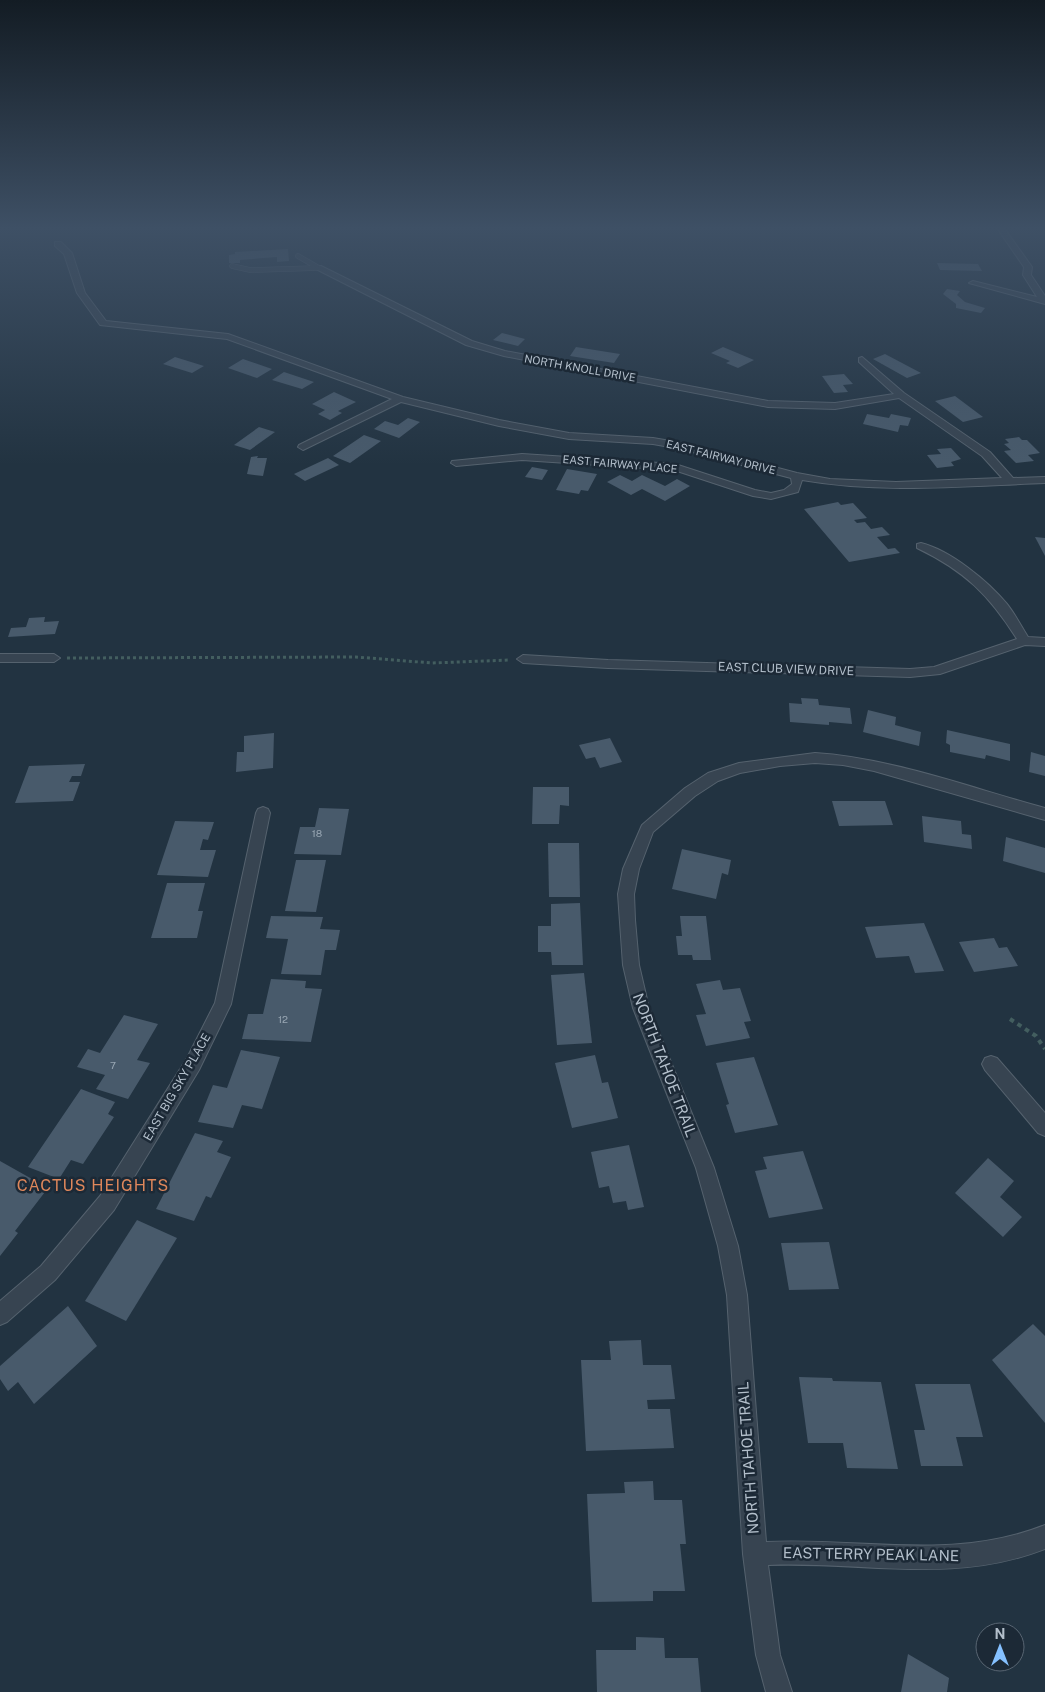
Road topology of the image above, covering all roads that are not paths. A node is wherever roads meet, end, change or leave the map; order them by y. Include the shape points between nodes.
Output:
1 (91, 307) edge
2 (399, 307) edge
3 (862, 360) dead end
4 (902, 394) junction
5 (400, 399) junction
6 (303, 447) dead end
7 (456, 463) dead end
8 (796, 476) junction
9 (1045, 480) edge
10 (1010, 481) junction
11 (921, 546) dead end
12 (1024, 641) junction
13 (1045, 642) edge
14 (0, 658) edge
15 (54, 658) road end
16 (523, 659) road end
17 (263, 813) dead end
18 (1045, 814) edge
19 (991, 1064) dead end
20 (1045, 1127) edge
21 (0, 1315) edge
22 (1045, 1537) edge
23 (755, 1554) junction
24 (779, 1692) edge

1 - 5 street, EAST FAIRWAY DRIVE via 103,323 228,337
2 - 4 street, NORTH KNOLL DRIVE via 478,345 548,363 768,404 838,407
3 - 4 street
4 - 10 street via 986,454
5 - 6 street
5 - 8 street, EAST FAIRWAY DRIVE via 526,429 682,446
7 - 8 street, EAST FAIRWAY PLACE via 522,458 674,467 771,496 794,490
8 - 10 street, EAST FAIRWAY DRIVE via 856,484 896,485
9 - 10 street, EAST FAIRWAY DRIVE
11 - 12 street via 938,554 985,589
12 - 13 street, EAST CLUB VIEW DRIVE
12 - 16 street, EAST CLUB VIEW DRIVE via 935,671 910,672
14 - 15 street
17 - 21 street, EAST BIG SKY PLACE via 224,1004 193,1064 107,1203 48,1273
18 - 23 street, NORTH TAHOE TRAIL via 850,762 815,758 780,761 739,768 713,777 690,792 647,829 630,869 626,894 627,920 631,965 641,1008 705,1168 728,1246 737,1295
19 - 20 street
22 - 23 street, EAST TERRY PEAK LANE via 1006,1550 963,1556 925,1558 786,1551
23 - 24 street, NORTH TAHOE TRAIL via 768,1654

